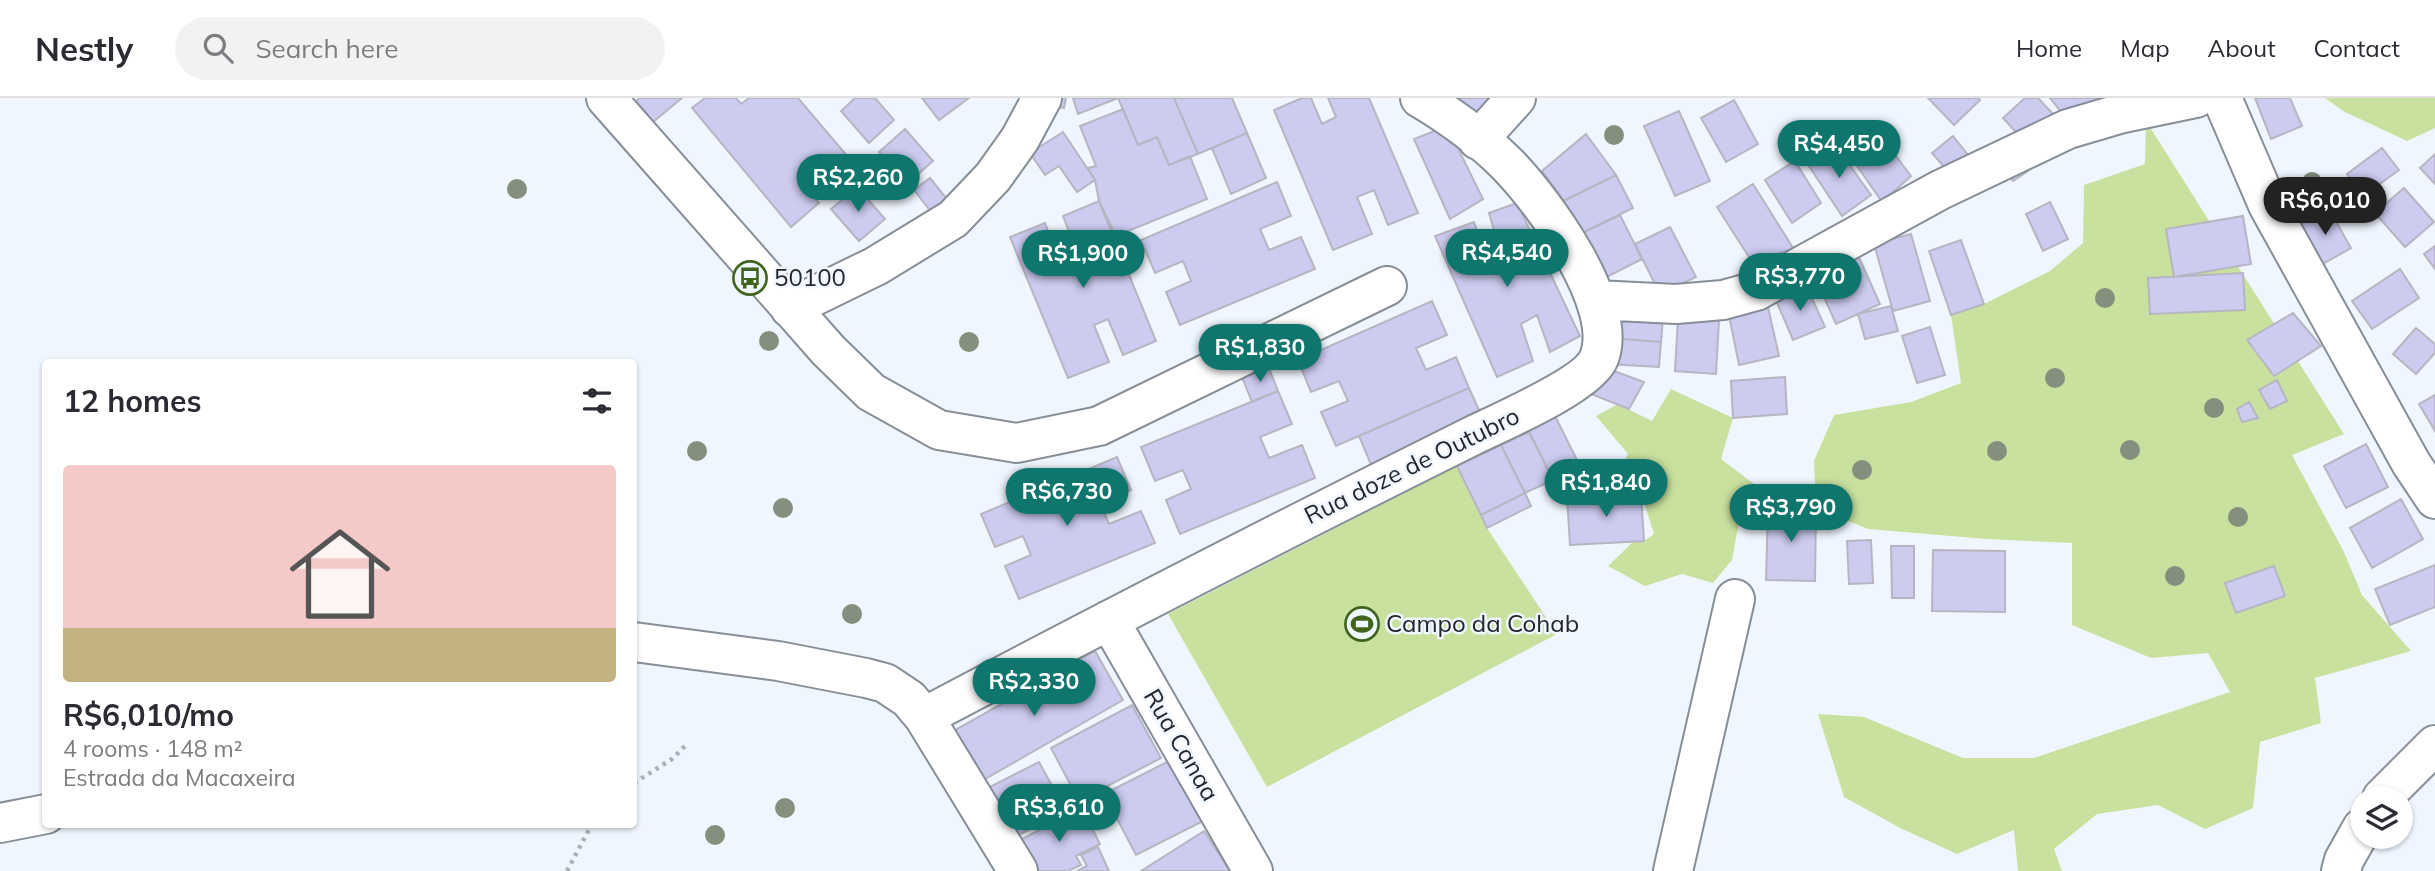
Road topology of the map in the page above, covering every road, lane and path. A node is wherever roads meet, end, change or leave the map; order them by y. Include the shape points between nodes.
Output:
1 (606, 98) edge
2 (1042, 98) edge
3 (1420, 98) edge
4 (1516, 98) edge
5 (2196, 98) edge
6 (2222, 98) edge
7 (1478, 140) junction
8 (1387, 286) dead end
9 (1596, 300) junction
10 (790, 308) junction
11 (2435, 499) edge
12 (1735, 599) dead end
13 (1109, 620) junction
14 (637, 642) edge
15 (924, 717) junction
16 (2435, 745) edge
17 (685, 746) dead end
18 (637, 781) edge
19 (2394, 786) edge
20 (42, 815) edge
21 (0, 823) edge
22 (590, 828) edge
23 (2350, 849) edge
24 (567, 871) edge
25 (1018, 871) edge
26 (1253, 871) edge
27 (1673, 871) edge
28 (2341, 871) edge

1 - 10 street
2 - 10 street via 993,177 953,219 876,266
3 - 7 street, Rua doze de Outubro
4 - 7 street
5 - 9 street via 2068,129 1940,190 1756,291 1723,300 1676,304
6 - 11 street via 2268,205
7 - 9 street, Rua doze de Outubro via 1525,184 1588,277
8 - 10 street via 1099,426 1017,443 940,430 872,392
9 - 13 street, Rua doze de Outubro via 1599,360 1572,384
12 - 27 street
13 - 15 street, Rua doze de Outubro
13 - 26 street, Rua Canaa
14 - 15 street via 866,678 909,699
15 - 25 street
16 - 19 street
17 - 18 path
20 - 21 street
22 - 24 path
23 - 28 street

